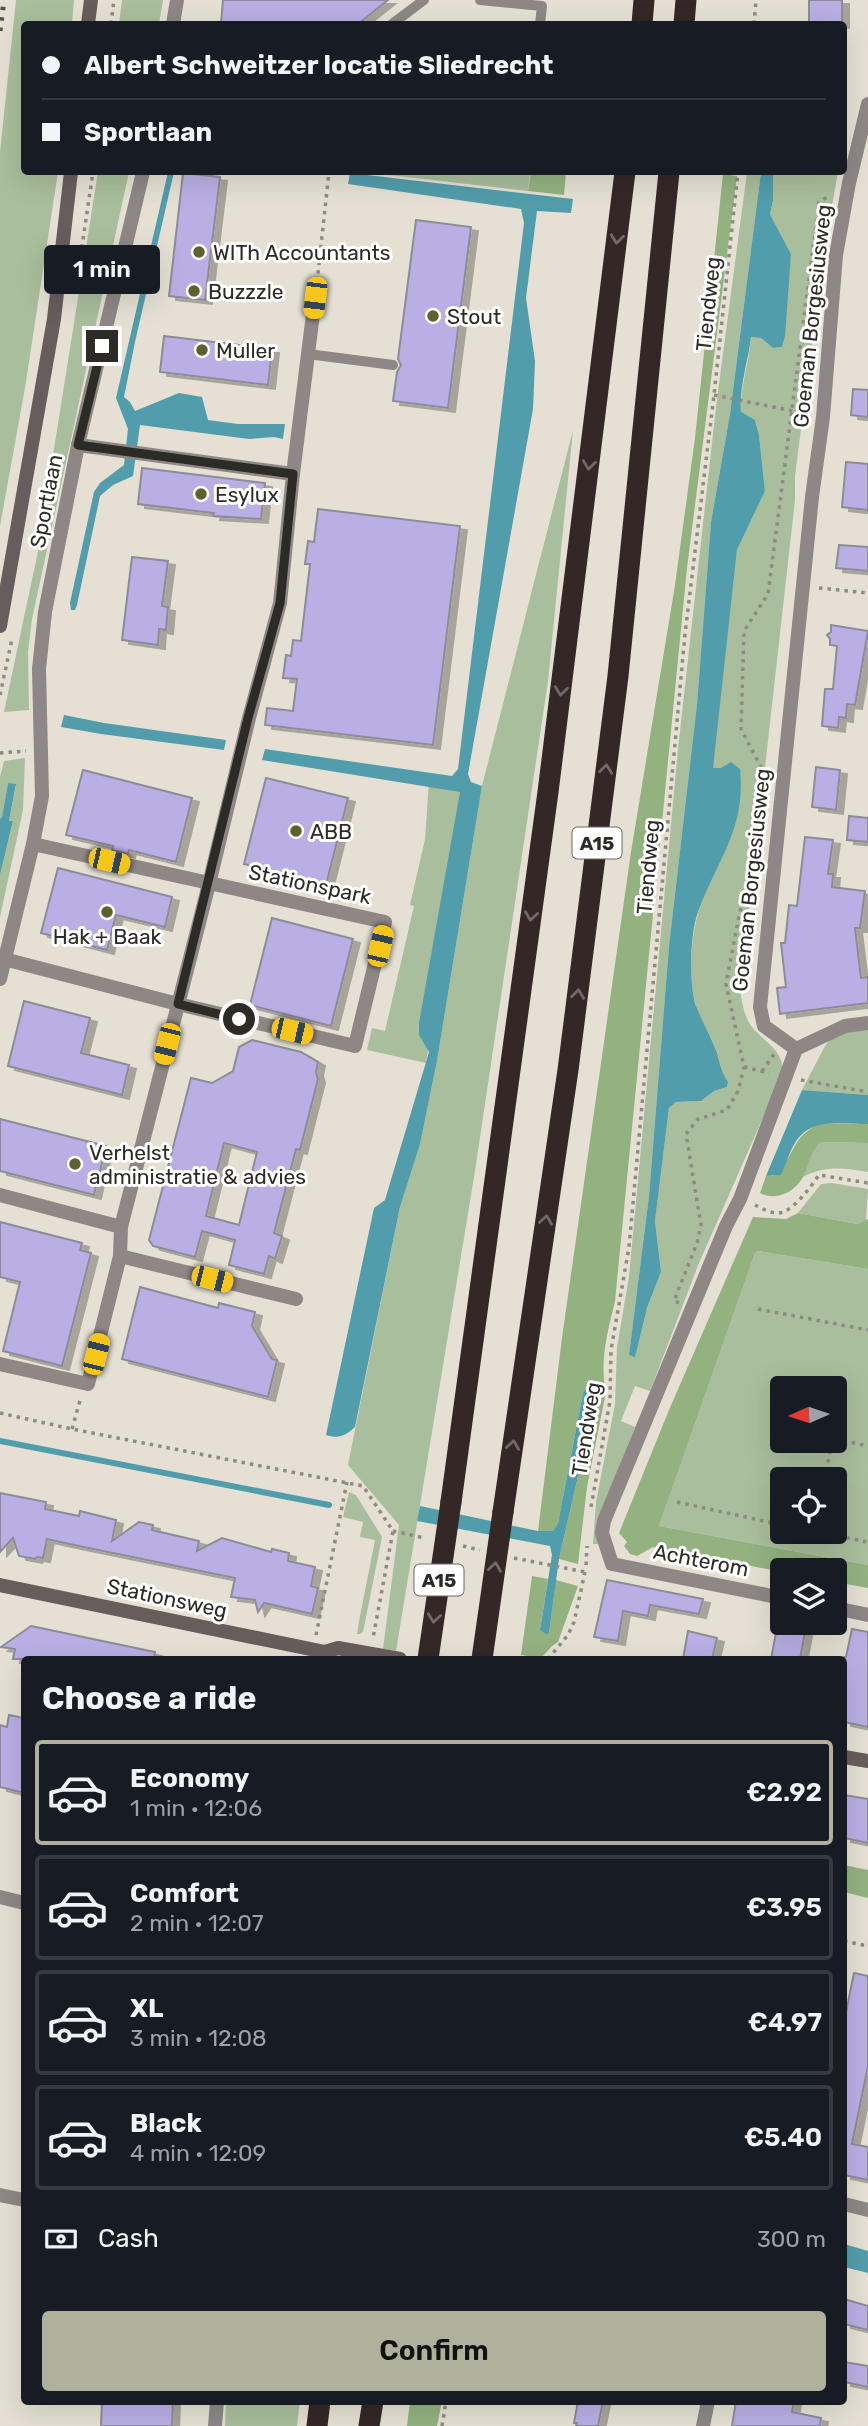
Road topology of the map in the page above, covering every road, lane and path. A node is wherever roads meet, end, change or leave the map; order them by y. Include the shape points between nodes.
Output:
1 (91, 0) edge
2 (114, 0) edge
3 (177, 0) edge
4 (424, 0) edge
5 (480, 0) edge
6 (645, 0) edge
7 (686, 0) edge
8 (756, 0) edge
9 (88, 21) edge
10 (111, 21) edge
11 (174, 21) edge
12 (396, 21) edge
13 (540, 21) edge
14 (642, 21) edge
15 (684, 21) edge
16 (754, 21) edge
17 (868, 104) edge
18 (71, 175) edge
19 (142, 175) edge
20 (329, 175) edge
21 (625, 175) edge
22 (670, 175) edge
23 (738, 175) edge
24 (849, 183) junction
25 (315, 298) joint
26 (308, 354) junction
27 (393, 365) dead end
28 (714, 395) junction
29 (792, 411) junction
30 (823, 417) junction
31 (78, 445) junction
32 (293, 474) junction
33 (803, 586) junction
34 (868, 593) edge
35 (0, 626) edge
36 (42, 750) junction
37 (0, 752) edge
38 (760, 822) dead end
39 (760, 835) dead end
40 (33, 844) junction
41 (209, 884) junction
42 (3, 958) edge
43 (0, 979) edge
44 (178, 1004) junction
45 (868, 1023) edge
46 (796, 1049) junction
47 (744, 1067) junction
48 (787, 1077) junction
49 (868, 1091) edge
50 (868, 1182) edge
51 (0, 1195) edge
52 (740, 1199) junction
53 (121, 1227) junction
54 (120, 1256) junction
55 (296, 1299) dead end
56 (693, 1309) junction
57 (758, 1309) dead end
58 (868, 1330) edge
59 (0, 1364) edge
60 (88, 1384) junction
61 (0, 1413) edge
62 (72, 1429) junction
63 (847, 1442) edge
64 (868, 1446) edge
65 (347, 1482) junction
66 (677, 1502) dead end
67 (590, 1513) dead end
68 (770, 1522) edge
69 (393, 1531) junction
70 (847, 1538) edge
71 (588, 1539) dead end
72 (434, 1540) dead end
73 (868, 1542) edge
74 (461, 1546) dead end
75 (488, 1552) dead end
76 (502, 1555) dead end
77 (612, 1563) junction
78 (586, 1565) junction
79 (585, 1572) junction
80 (0, 1585) edge
81 (770, 1596) edge
82 (847, 1611) edge
83 (868, 1615) edge
84 (323, 1653) edge
85 (370, 1653) junction
86 (385, 1656) edge
87 (428, 1656) edge
88 (482, 1656) edge
89 (550, 1656) edge
90 (847, 1757) edge
91 (868, 1762) edge
92 (0, 1897) edge
93 (21, 1902) edge
94 (847, 1942) edge
95 (868, 1946) edge
96 (0, 2195) edge
97 (21, 2199) edge
98 (847, 2205) edge
99 (868, 2210) edge
100 (216, 2405) edge
101 (320, 2405) edge
102 (372, 2405) edge
103 (445, 2405) edge
104 (707, 2405) edge
105 (215, 2426) edge
106 (317, 2426) edge
107 (369, 2426) edge
108 (442, 2426) edge
109 (703, 2426) edge

1 - 9 main road
2 - 10 path
3 - 11 street
4 - 12 lane
5 - 13 lane via 542,6
6 - 14 highway
7 - 15 highway
8 - 16 path
17 - 24 street, Goeman Borgesiusweg
18 - 35 main road via 54,319
19 - 31 street, Sportlaan
20 - 25 path
21 -> 87 highway, A15, bridge via 548,792
88 -> 22 highway, A15, bridge via 568,1070 614,703
23 - 28 path, Tiendweg
24 - 29 path via 819,202
24 - 30 street, Goeman Borgesiusweg via 836,255
25 - 26 street
26 - 27 lane
26 - 32 street
28 - 29 path
28 - 67 path, Tiendweg via 685,634 629,1247 611,1350 610,1401
29 - 30 path
29 - 38 path via 768,594 744,631 741,729 761,767
30 - 33 street, Goeman Borgesiusweg
31 - 32 street
31 - 36 street, Sportlaan via 43,635 39,669
32 - 41 street via 280,603
33 - 34 path
33 - 46 street, Goeman Borgesiusweg via 760,1007 764,1026
36 - 37 path
36 - 40 street, Sportlaan via 42,796
39 - 47 path via 726,984
40 - 41 street, Stationspark
40 - 42 street
41 - 44 street
41 - 44 street, Stationspark via 385,922 355,1046
42 - 43 street
42 - 44 street, Stationspark
44 - 53 street
45 - 46 street via 845,1026
46 - 48 street
47 - 48 path
47 - 56 path via 727,1110 698,1119 686,1133 701,1225 674,1301
48 - 49 path
48 - 52 street
50 - 52 path via 819,1175 802,1197 777,1213
51 - 53 street
52 - 56 street
53 - 54 street
54 - 55 street
54 - 60 street
56 - 77 street via 604,1521 602,1533
57 - 58 path
59 - 60 street
60 - 62 path
61 - 62 path
62 - 65 path
63 - 64 path
65 - 69 path via 363,1486
65 - 84 path
66 - 68 path
69 - 72 path
69 - 85 path
70 - 73 path
71 - 78 path
74 - 75 path
76 - 79 path
77 - 78 path
77 - 81 street, Achterom
78 - 79 path
79 - 89 path via 574,1622
80 - 84 main road, Stationsweg
82 - 83 street
84 - 85 main road, Stationsweg via 338,1648
85 - 86 main road, Stationsweg
90 - 91 main road
92 - 93 street
94 - 95 path
96 - 97 street
98 - 99 street
100 - 105 street
101 - 106 highway
102 - 107 highway
103 - 108 path
104 - 109 street

